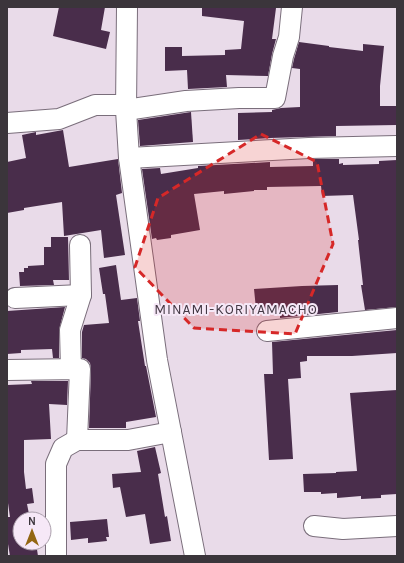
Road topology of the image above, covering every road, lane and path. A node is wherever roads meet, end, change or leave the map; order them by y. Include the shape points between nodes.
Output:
1 (126, 7) edge
2 (292, 7) edge
3 (126, 107) junction
4 (7, 123) edge
5 (397, 146) edge
6 (129, 158) junction
7 (80, 245) dead end
8 (81, 296) junction
9 (14, 298) dead end
10 (397, 318) edge
11 (267, 331) dead end
12 (71, 369) junction
13 (7, 370) edge
14 (171, 432) junction
15 (77, 440) junction
16 (314, 526) dead end
17 (397, 526) edge
18 (56, 556) edge
19 (195, 556) edge

1 - 3 street
2 - 3 street via 289,37 275,98 186,101
3 - 4 street via 95,105 59,119
3 - 6 street
5 - 6 street
6 - 14 street via 157,360
7 - 8 street
8 - 9 street
8 - 12 street via 70,330
10 - 11 street
12 - 13 street
12 - 15 street via 80,369
14 - 15 street via 128,440
14 - 19 street
15 - 18 street via 63,448 56,464
16 - 17 street via 343,529

